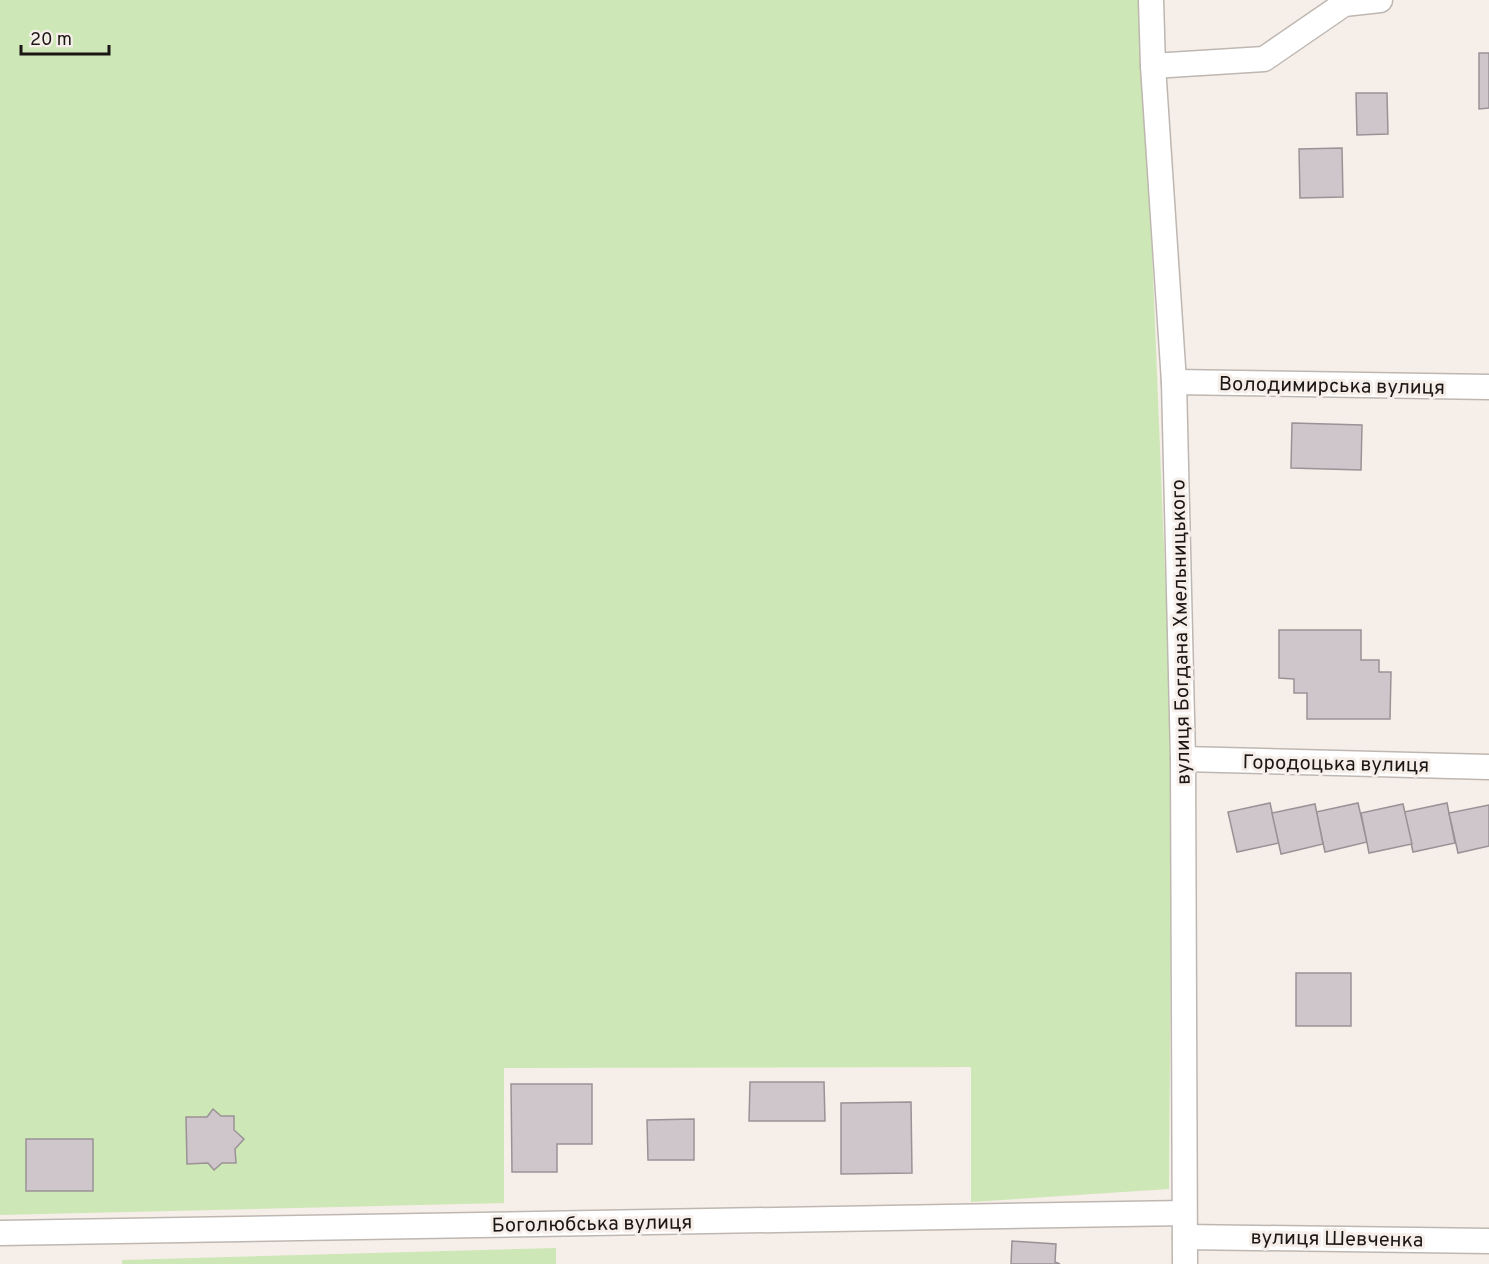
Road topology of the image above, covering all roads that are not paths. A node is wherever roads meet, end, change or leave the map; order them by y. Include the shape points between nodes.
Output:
1 (1151, 0) edge
2 (1380, 0) edge
3 (1153, 66) junction
4 (1174, 382) junction
5 (1489, 387) edge
6 (1183, 759) junction
7 (1489, 767) edge
8 (1184, 1213) junction
9 (0, 1233) edge
10 (1185, 1237) junction
11 (1489, 1241) edge
12 (1185, 1264) edge

1 - 3 street, вулиця Богдана Хмельницького
2 - 3 street via 1344,4 1264,59
3 - 4 street, вулиця Богдана Хмельницького
4 - 5 street, Володимирська вулиця
4 - 6 street, вулиця Богдана Хмельницького
6 - 7 street, Городоцька вулиця
6 - 8 street, вулиця Богдана Хмельницького
8 - 9 street, Боголюбська вулиця
8 - 10 street, вулиця Богдана Хмельницького
10 - 11 street, вулиця Шевченка
10 - 12 street, вулиця Богдана Хмельницького

